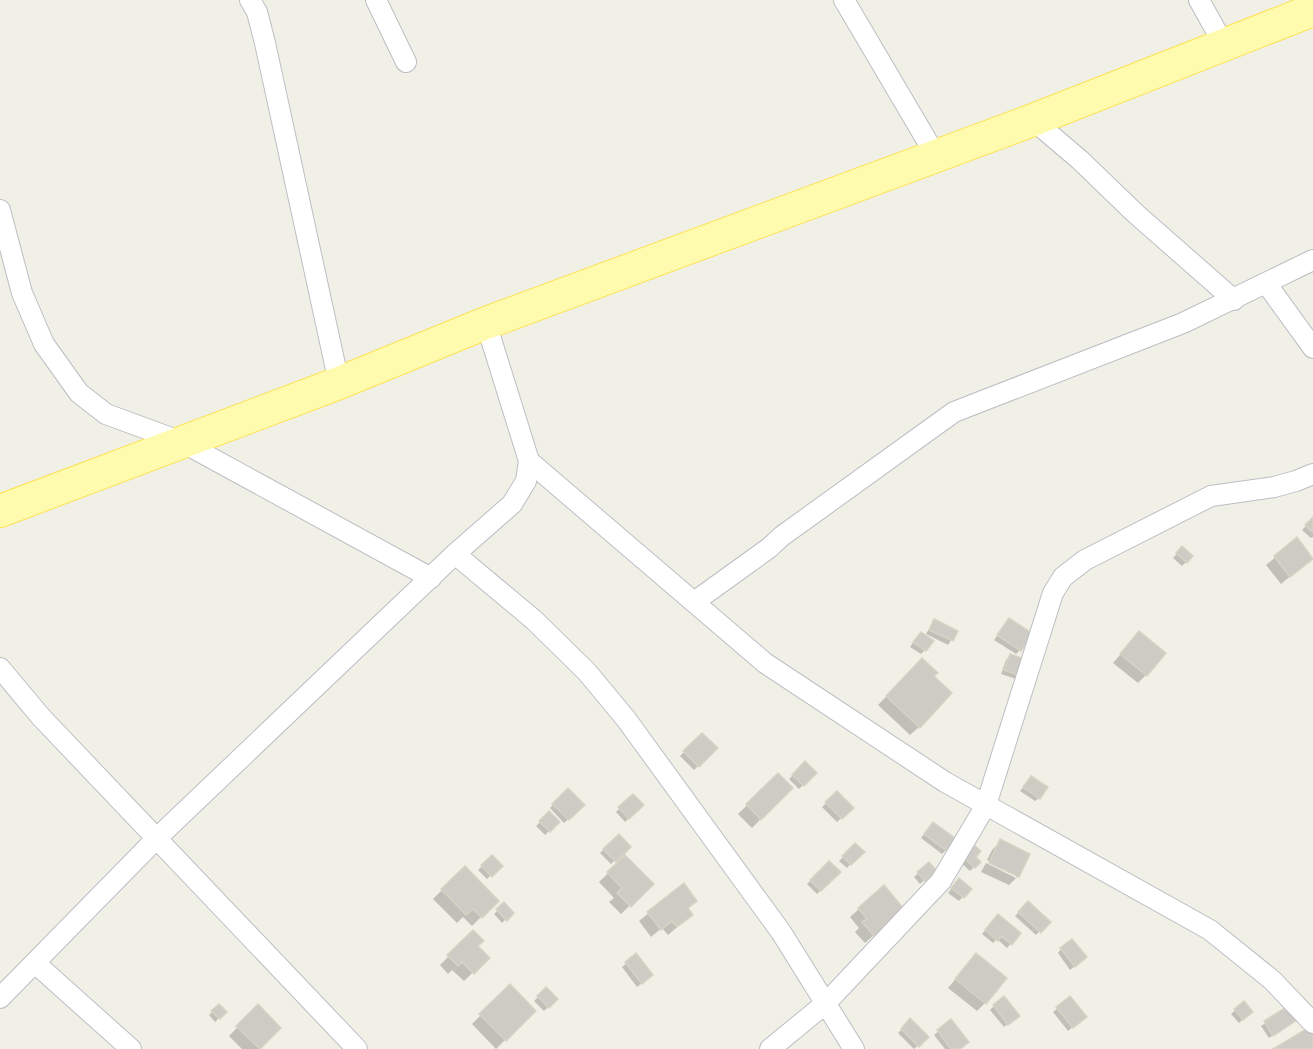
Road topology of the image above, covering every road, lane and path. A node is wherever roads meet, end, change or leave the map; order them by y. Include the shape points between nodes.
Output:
1 (250, 0) edge
2 (376, 0) edge
3 (844, 0) edge
4 (1199, 0) edge
5 (1313, 10) edge
6 (1224, 45) junction
7 (406, 62) dead end
8 (1033, 120) junction
9 (936, 156) junction
10 (0, 210) edge
11 (1313, 260) edge
12 (1266, 283) junction
13 (1234, 300) junction
14 (486, 323) junction
15 (1313, 348) edge
16 (339, 383) junction
17 (182, 442) junction
18 (529, 461) junction
19 (1313, 474) edge
20 (0, 511) edge
21 (455, 554) junction
22 (431, 578) junction
23 (694, 602) junction
24 (0, 668) edge
25 (986, 805) junction
26 (157, 838) junction
27 (35, 963) junction
28 (0, 998) edge
29 (826, 1004) junction
30 (1313, 1023) edge
31 (131, 1049) edge
32 (357, 1049) edge
33 (770, 1049) edge
34 (854, 1049) edge

1 - 16 street via 265,43
2 - 7 street
3 - 9 street
4 - 6 street
5 - 6 main road
6 - 8 main road
8 - 9 main road
8 - 13 street
9 - 14 main road
10 - 17 street via 22,293 44,344 79,393 106,414
11 - 12 street
12 - 13 street
12 - 15 street
13 - 23 street via 954,412
14 - 16 main road
14 - 18 street
16 - 17 main road
17 - 20 main road
17 - 22 street
18 - 21 street via 526,481 512,504
18 - 23 street
19 - 25 street via 1274,487 1211,496 1085,560 1063,577 1053,593
21 - 22 street
21 - 29 street via 534,620 594,680 781,932
22 - 26 street
23 - 25 street via 765,663
24 - 26 street via 41,717
25 - 29 street via 941,881
25 - 30 street via 1210,930 1272,980
26 - 27 street
26 - 32 street
27 - 28 street
27 - 31 street
29 - 33 street
29 - 34 street

